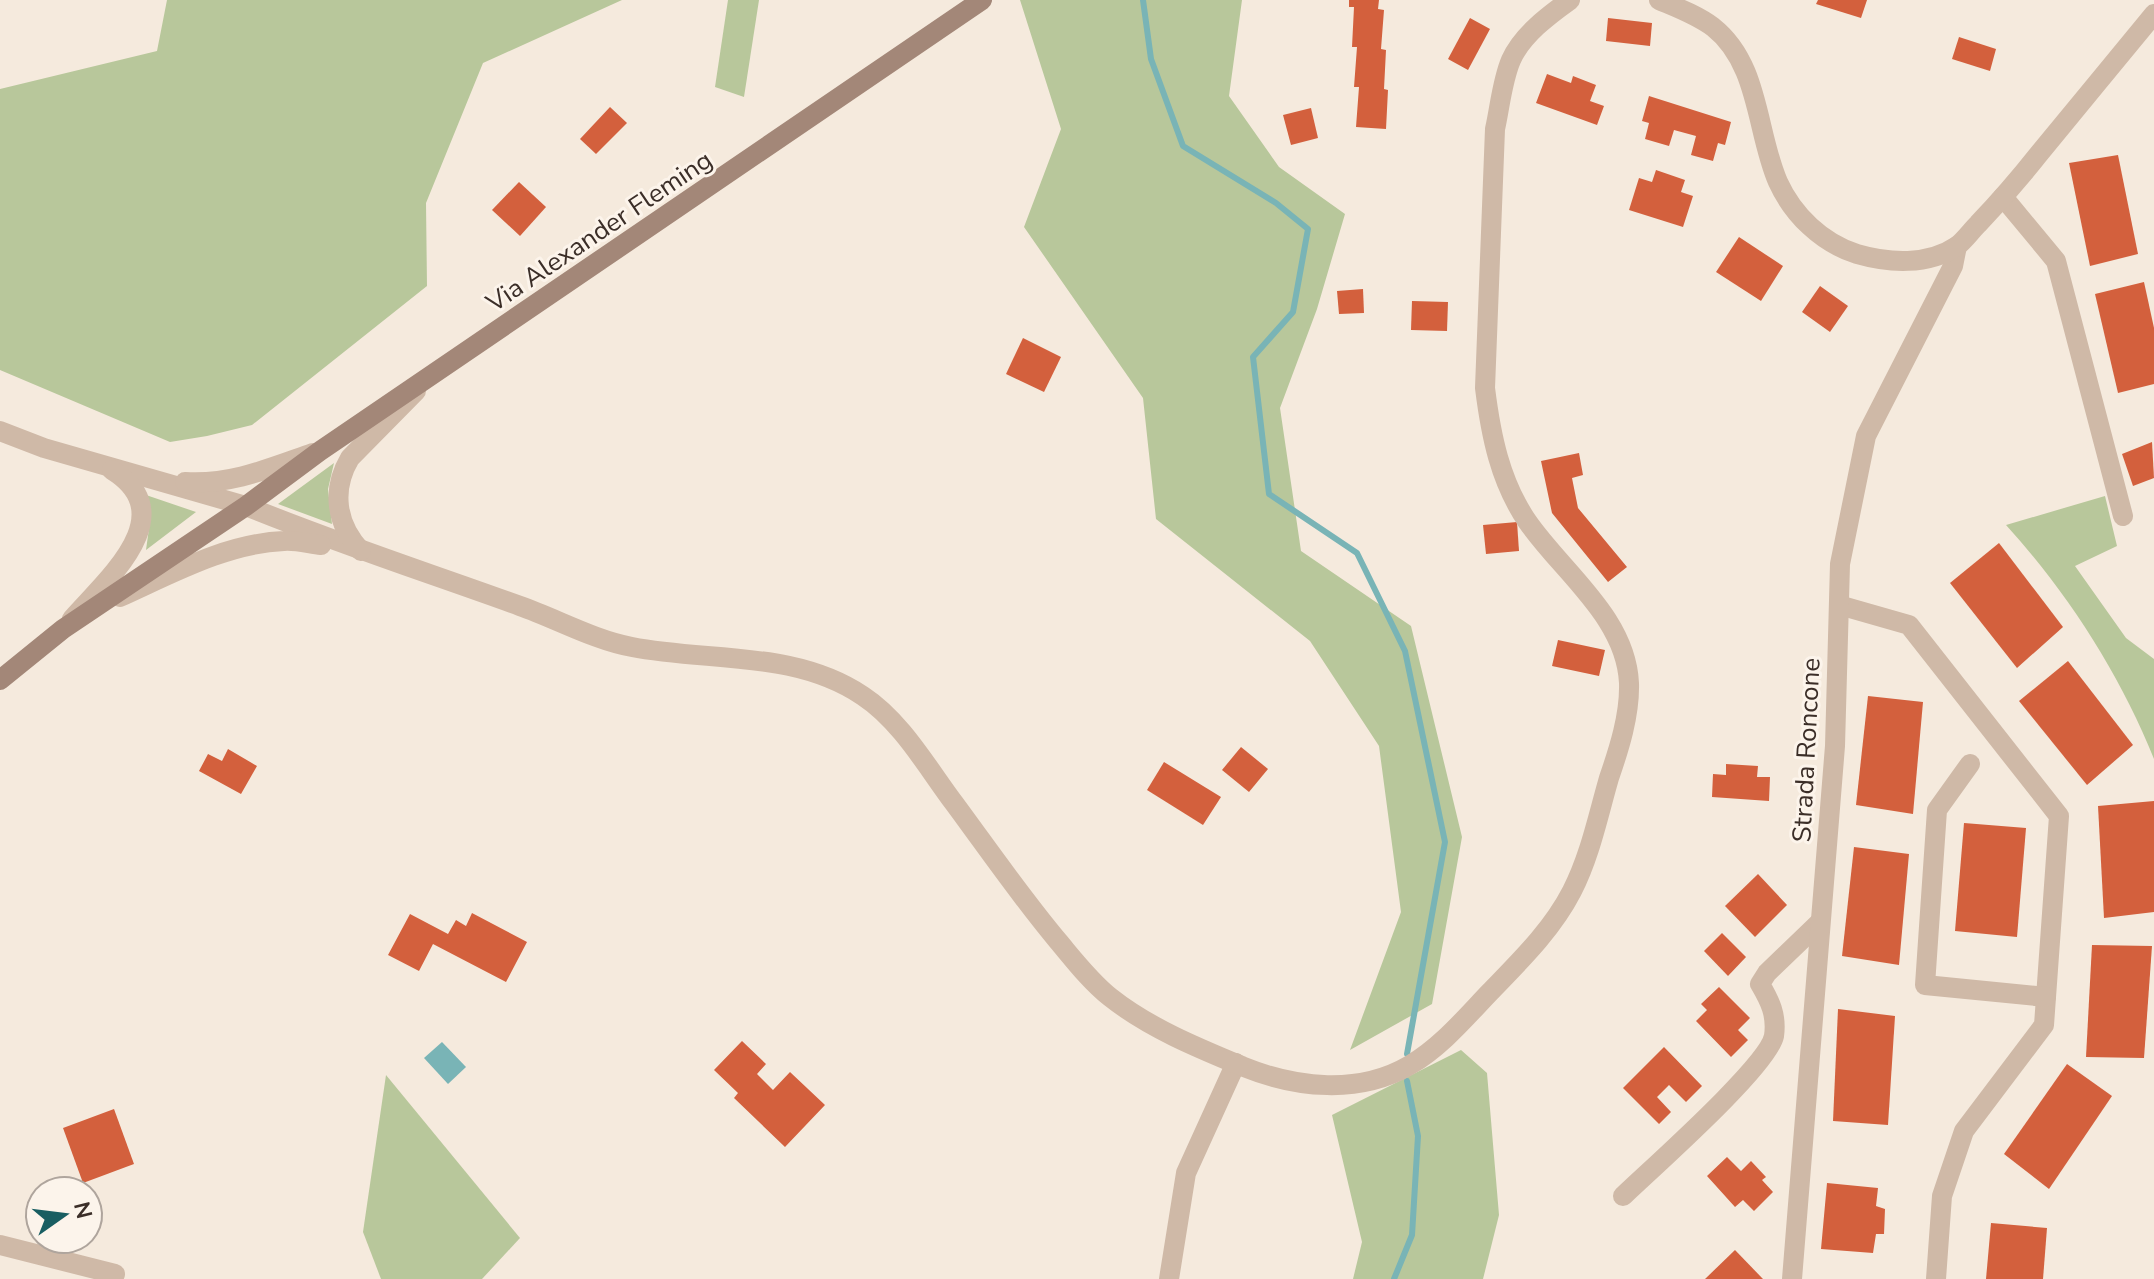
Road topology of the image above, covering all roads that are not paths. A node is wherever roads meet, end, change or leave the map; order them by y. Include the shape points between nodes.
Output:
1 (982, 0) edge
2 (1570, 0) edge
3 (1659, 0) edge
4 (2154, 14) edge
5 (2003, 197) junction
6 (1957, 246) junction
7 (428, 379) junction
8 (0, 431) edge
9 (320, 451) junction
10 (102, 465) junction
11 (152, 479) junction
12 (246, 506) junction
13 (2123, 516) dead end
14 (361, 551) junction
15 (1839, 605) junction
16 (90, 611) junction
17 (63, 629) junction
18 (0, 680) edge
19 (1970, 764) dead end
20 (1820, 922) junction
21 (2046, 997) junction
22 (1236, 1063) junction
23 (1623, 1196) dead end
24 (0, 1245) edge
25 (113, 1279) edge
26 (1169, 1279) edge
27 (1792, 1279) edge
28 (1936, 1279) edge

1 - 7 main road, Via Alexander Fleming
2 - 22 street via 1549,15 1512,58 1503,91 1495,129 1485,388 1490,431 1505,480 1527,521 1606,619 1623,651 1629,683 1626,712 1588,852 1572,891 1528,953 1463,1020 1406,1068 1334,1086 1278,1081
3 - 6 street via 1714,28 1732,47 1745,69 1778,182 1818,234 1844,250 1900,261 1928,259
4 - 5 street
5 - 6 street
5 - 13 street via 2056,261
6 - 15 street, Strada Roncone via 1953,266 1866,436 1840,564
7 - 9 main road, Via Alexander Fleming
7 - 14 street via 350,458 339,481 345,531
8 - 10 street
9 - 11 street via 241,478 208,483
9 - 12 main road, Via Alexander Fleming
10 - 11 street
10 - 17 street via 122,476 135,494 140,529 130,554
11 - 12 street
12 - 14 street
12 - 16 main road, Via Alexander Fleming
14 - 16 street via 285,541 244,547
14 - 22 street via 628,647 796,668 866,697 900,730 1041,921 1109,996 1194,1047
15 - 20 street, Strada Roncone via 1835,746
15 - 21 street via 1909,625 2059,816
16 - 17 main road, Via Alexander Fleming
17 - 18 main road, Via Alexander Fleming
19 - 21 street via 1937,810 1925,985
20 - 23 street via 1760,984 1774,1007 1774,1038 1747,1077
20 - 27 street, Strada Roncone
21 - 28 street via 2044,1025 1964,1131 1942,1196
22 - 26 street via 1186,1173
24 - 25 street via 115,1274

